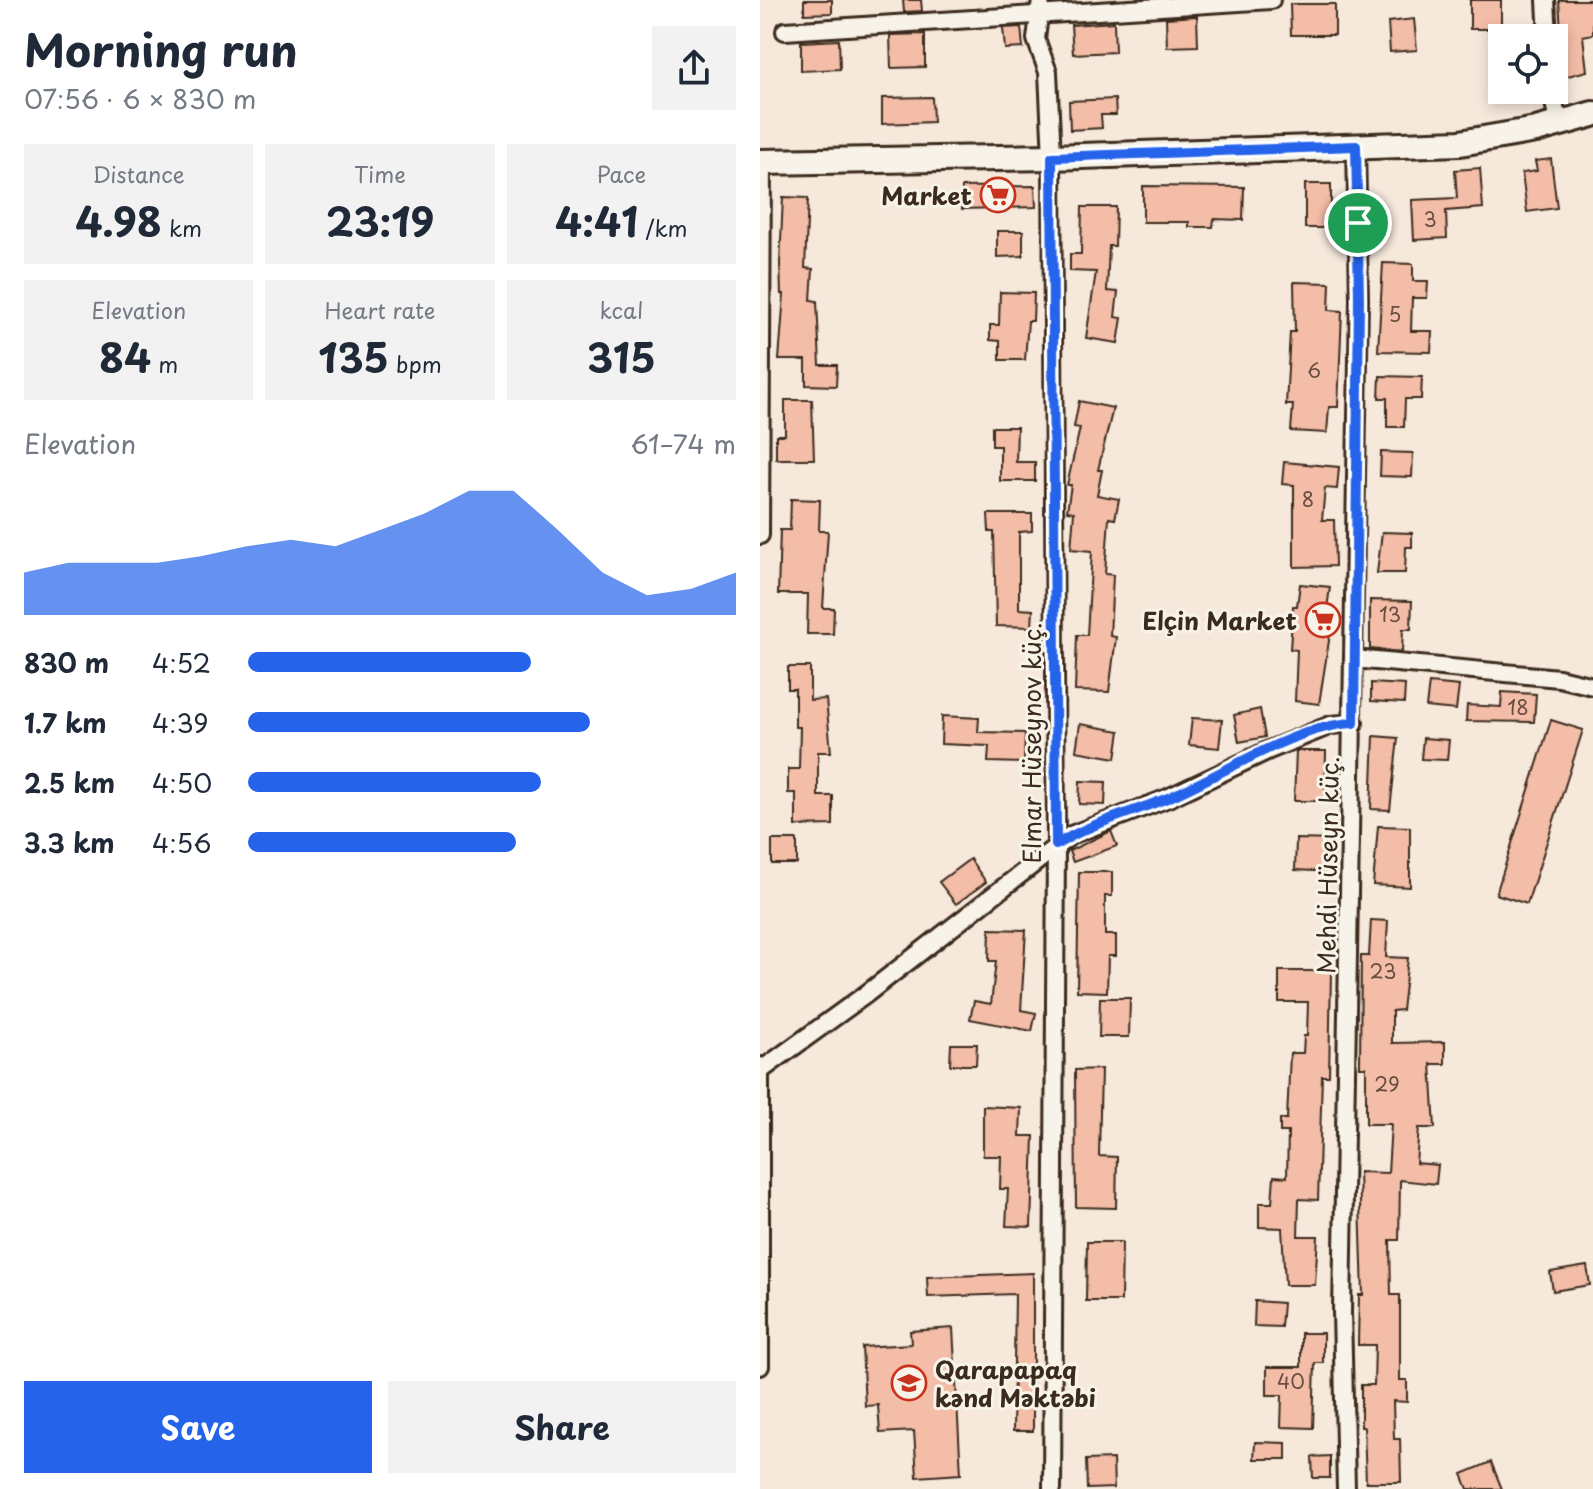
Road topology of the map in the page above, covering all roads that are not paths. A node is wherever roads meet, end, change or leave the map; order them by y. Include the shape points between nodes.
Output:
1 (1271, 0) edge
2 (1546, 0) edge
3 (1039, 8) edge
4 (1547, 24) edge
5 (785, 31) dead end
6 (1554, 104) edge
7 (1593, 114) edge
8 (1559, 124) junction
9 (1356, 146) junction
10 (1052, 157) junction
11 (761, 162) edge
12 (760, 535) edge
13 (1354, 659) junction
14 (1593, 686) edge
15 (1354, 723) junction
16 (1056, 845) junction
17 (760, 1069) edge
18 (761, 1295) edge
19 (760, 1366) edge
20 (1052, 1489) edge
21 (1346, 1489) edge

1 - 3 street
2 - 4 street
3 - 5 street
3 - 10 street, Elmar Hüseynov küç. via 1036,39 1050,84
6 - 8 street
7 - 8 main road
8 - 9 main road via 1483,140
9 - 10 main road
9 - 13 street, Mehdi Hüseyn küç.
10 - 11 main road
10 - 16 street, Elmar Hüseynov küç.
11 - 12 street
13 - 14 street via 1559,678
13 - 15 street, Mehdi Hüseyn küç.
15 - 16 street via 1331,725 1269,750
15 - 21 street, Mehdi Hüseyn küç. via 1342,1312
16 - 17 street via 865,995
16 - 20 street, Elmar Hüseynov küç.
17 - 18 street
18 - 19 street

